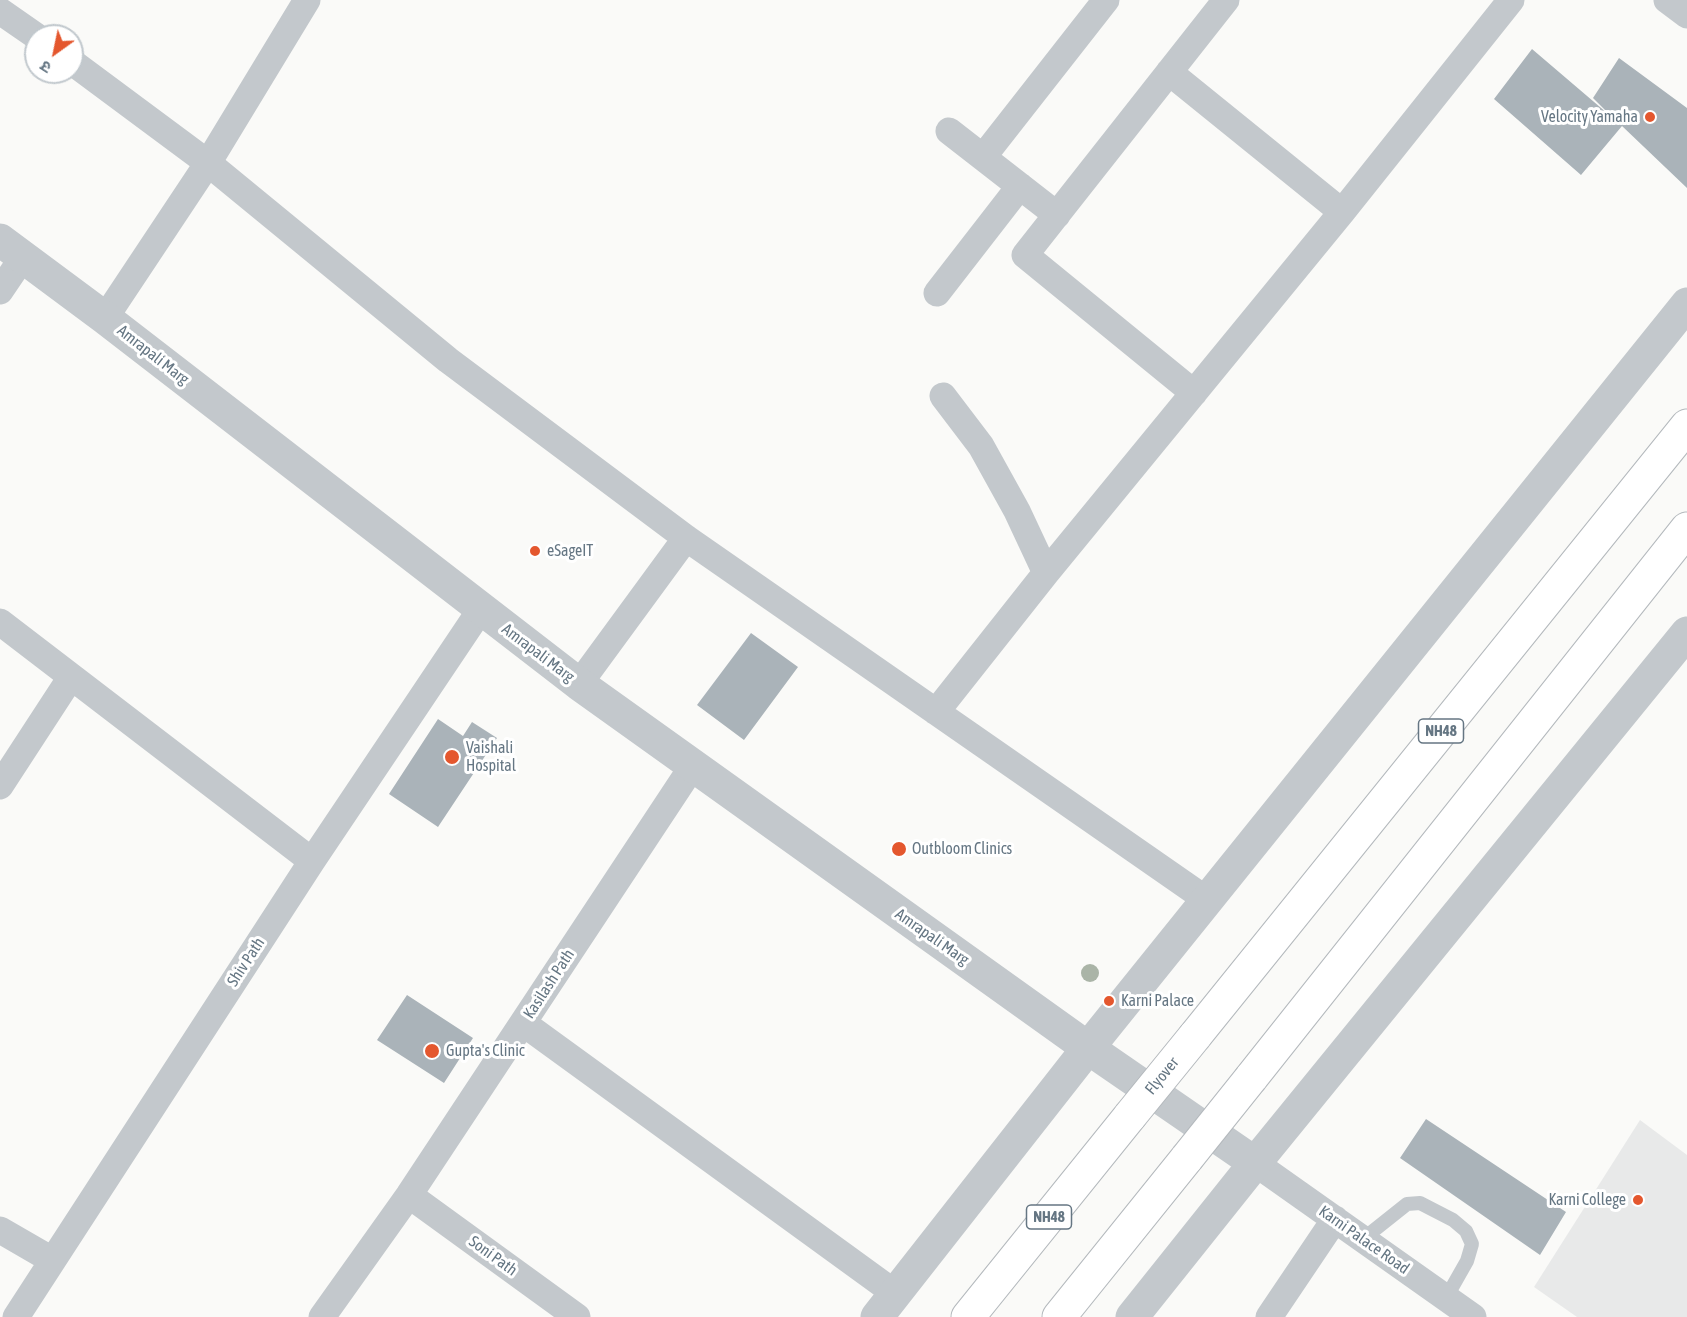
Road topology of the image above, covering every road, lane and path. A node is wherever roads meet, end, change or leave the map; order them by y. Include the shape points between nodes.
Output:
1 (307, 0) edge
2 (1106, 0) edge
3 (1226, 0) edge
4 (1511, 0) edge
5 (1667, 0) edge
6 (0, 11) edge
7 (1687, 15) edge
8 (24, 28) edge
9 (84, 71) edge
10 (1170, 72) junction
11 (950, 131) dead end
12 (983, 158) junction
13 (208, 163) junction
14 (1020, 186) junction
15 (1342, 212) junction
16 (1057, 215) junction
17 (12, 249) edge
18 (0, 291) edge
19 (937, 293) dead end
20 (1687, 304) edge
21 (105, 318) junction
22 (1194, 393) junction
23 (943, 396) dead end
24 (1687, 426) edge
25 (1687, 529) edge
26 (686, 538) junction
27 (1046, 573) junction
28 (481, 609) junction
29 (0, 622) edge
30 (1687, 633) edge
31 (71, 677) junction
32 (579, 684) junction
33 (936, 712) junction
34 (692, 767) junction
35 (0, 786) edge
36 (312, 861) junction
37 (1207, 900) junction
38 (523, 1023) junction
39 (1088, 1048) junction
40 (1255, 1163) junction
41 (409, 1196) junction
42 (1335, 1219) junction
43 (0, 1230) edge
44 (1363, 1239) junction
45 (52, 1260) junction
46 (1446, 1298) junction
47 (886, 1305) edge
48 (567, 1314) edge
49 (16, 1317) edge
50 (321, 1317) edge
51 (968, 1317) edge
52 (1059, 1317) edge
53 (1132, 1317) edge
54 (1269, 1317) edge
55 (1473, 1317) edge

1 - 13 street
2 - 12 street
3 - 10 street
4 - 15 street
5 - 7 street
6 - 8 street
9 - 13 street
10 - 15 street
10 - 16 street
11 - 12 street
12 - 14 street
13 - 21 street
13 - 26 street via 448,360
14 - 16 street
14 - 19 street
15 - 22 street
16 - 22 street via 1025,255
17 - 18 street
17 - 21 street, Amrapali Marg
20 - 37 street
21 - 28 street, Amrapali Marg
22 - 27 street
23 - 27 street via 981,446
24 - 51 highway, Flyover / NH48, bridge
25 - 52 highway, bridge
26 - 32 street
26 - 33 street
27 - 33 street
28 - 32 street, Amrapali Marg
28 - 36 street, Shiv Path
29 - 31 street
30 - 40 street
31 - 35 street
31 - 36 street
32 - 34 street, Amrapali Marg
33 - 37 street
34 - 38 street, Kasilash Path
34 - 39 street, Amrapali Marg
36 - 45 street, Shiv Path
37 - 39 street
38 - 41 street, Kasilash Path
38 - 47 street
39 - 40 street, Amrapali Marg
39 - 47 street
40 - 42 street, Karni Palace Road
40 - 53 street
41 - 48 street, Soni Path
41 - 50 street, Kasilash Path
42 - 44 street, Karni Palace Road
42 - 54 street
43 - 45 street
44 - 46 street, Karni Palace Road
44 - 46 lane via 1407,1204 1420,1203 1454,1220 1472,1244
45 - 49 street, Shiv Path
46 - 55 street, Karni Palace Road

